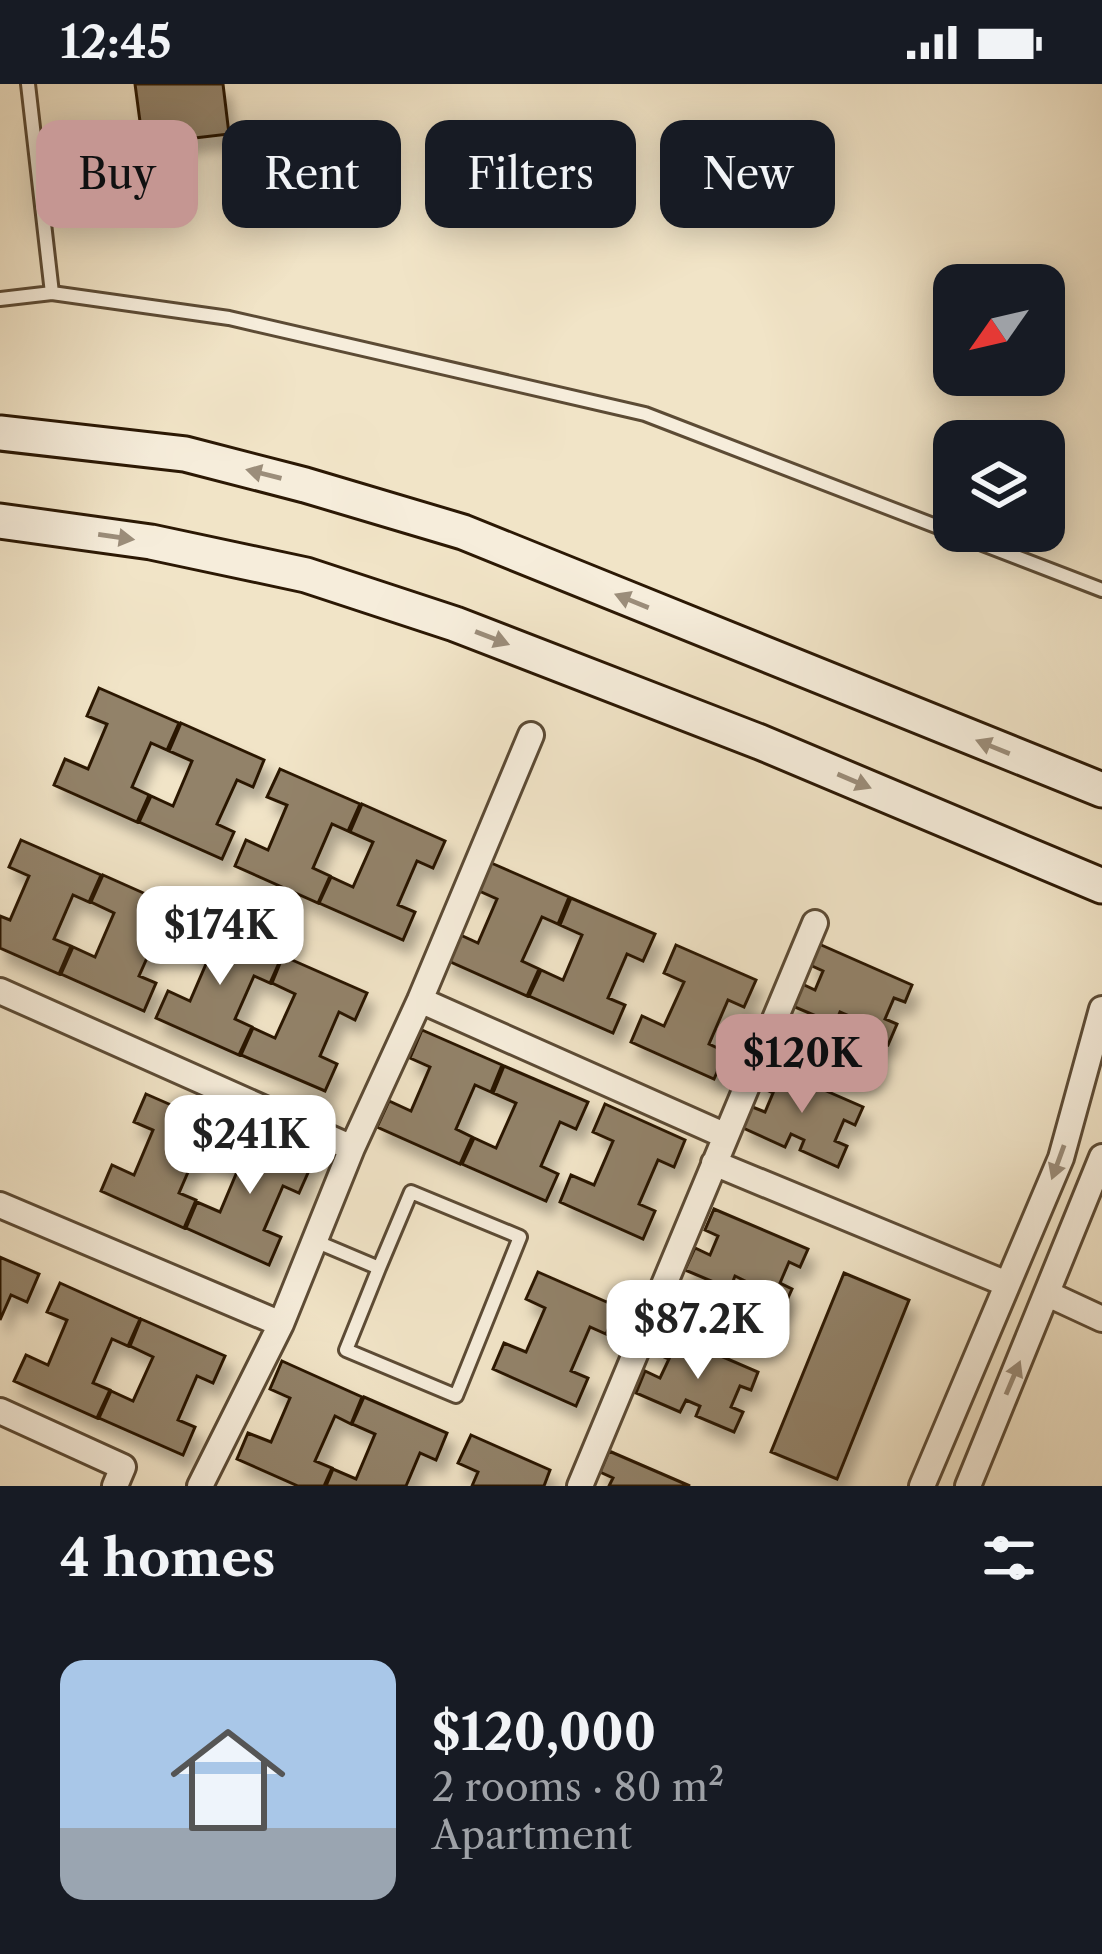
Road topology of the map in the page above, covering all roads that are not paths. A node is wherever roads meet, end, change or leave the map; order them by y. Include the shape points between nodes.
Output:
1 (28, 84) edge
2 (52, 293) junction
3 (0, 299) edge
4 (0, 433) edge
5 (0, 521) edge
6 (1102, 590) edge
7 (531, 735) dead end
8 (1102, 790) edge
9 (1102, 886) edge
10 (814, 923) dead end
11 (0, 992) edge
12 (420, 1000) junction
13 (1102, 1009) edge
14 (726, 1136) junction
15 (352, 1148) junction
16 (1102, 1157) edge
17 (714, 1163) junction
18 (0, 1205) edge
19 (314, 1241) junction
20 (379, 1268) junction
21 (1007, 1284) junction
22 (1048, 1294) junction
23 (1102, 1319) edge
24 (281, 1324) junction
25 (0, 1412) edge
26 (115, 1486) edge
27 (200, 1486) edge
28 (580, 1486) edge
29 (922, 1486) edge
30 (968, 1486) edge

1 - 2 lane
2 - 3 lane
2 - 6 lane via 229,318 645,414
8 -> 4 street via 463,532 185,454
5 -> 9 street via 305,575 455,624
7 - 12 street
10 - 14 street
11 - 15 street
12 - 14 street
12 - 15 street
13 -> 21 street via 1061,1158
14 - 17 street
15 - 19 street
16 - 22 street
17 - 21 street
17 - 28 street
18 - 24 street
19 - 20 lane
19 - 24 street
20 - 20 lane via 346,1351 455,1396 520,1237 411,1192
21 - 29 street
22 - 23 street
30 -> 22 street
24 - 27 street
25 - 26 street via 123,1467

